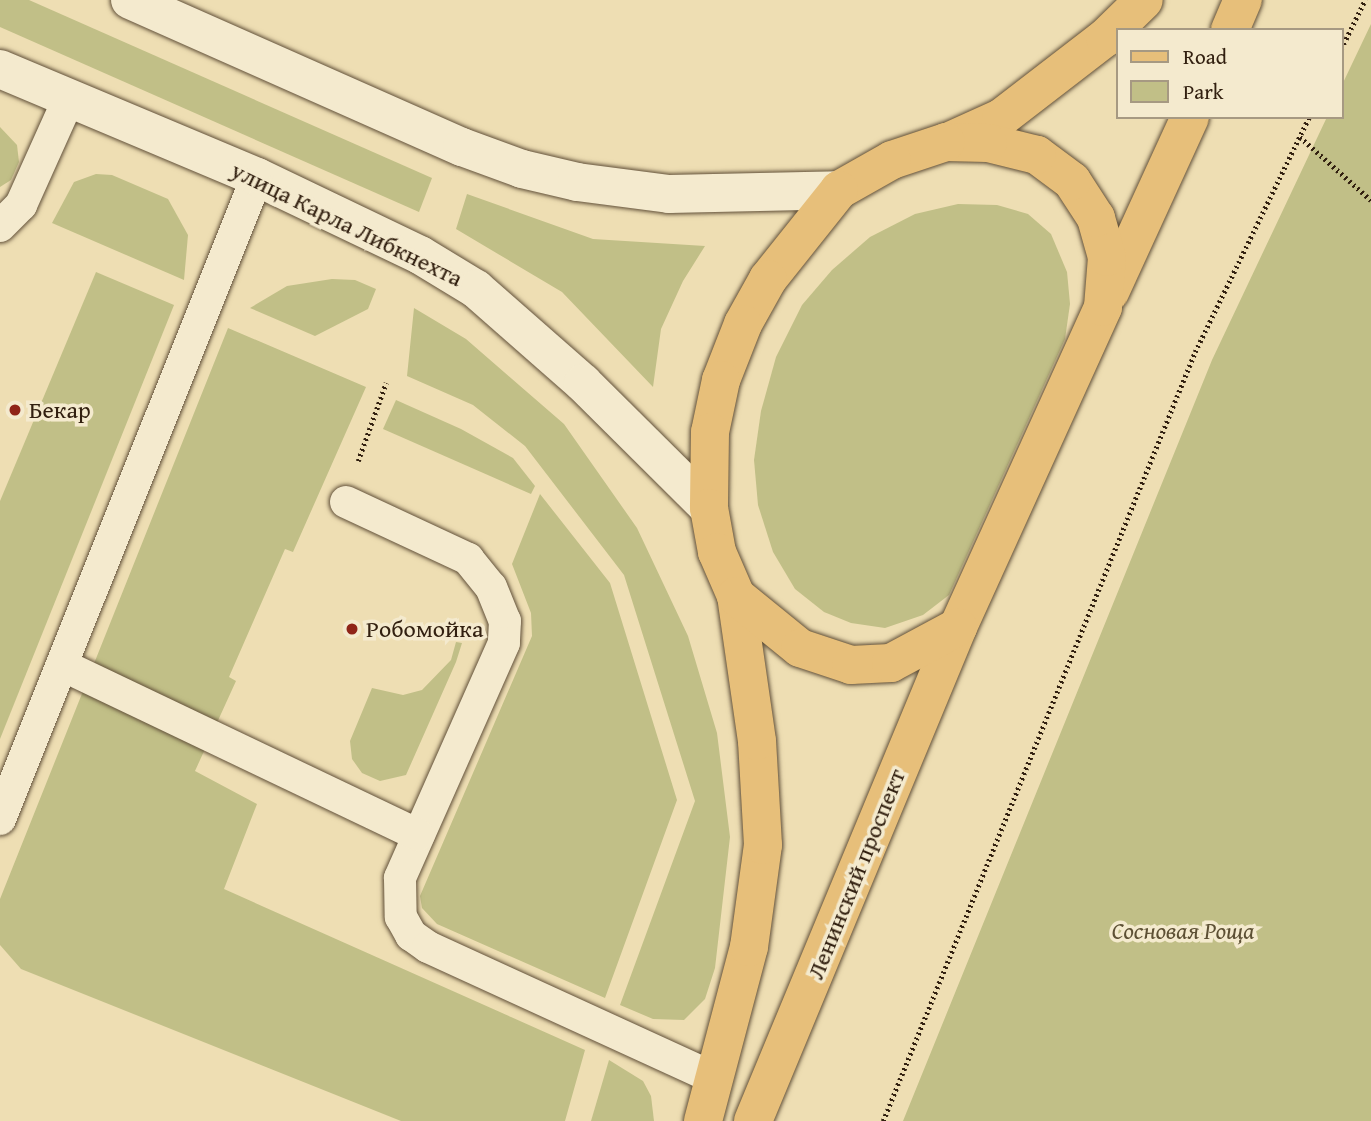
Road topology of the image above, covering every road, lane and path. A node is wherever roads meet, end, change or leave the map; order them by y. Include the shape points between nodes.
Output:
1 (130, 0) edge
2 (1144, 0) edge
3 (1243, 0) edge
4 (1365, 0) edge
5 (1231, 28) edge
6 (1343, 46) edge
7 (0, 69) edge
8 (69, 98) junction
9 (1188, 119) edge
10 (1308, 119) edge
11 (1300, 137) junction
12 (946, 142) junction
13 (257, 177) junction
14 (839, 190) junction
15 (1371, 200) edge
16 (0, 226) edge
17 (1103, 307) junction
18 (386, 383) dead end
19 (346, 502) joint
20 (709, 508) junction
21 (736, 596) junction
22 (958, 627) junction
23 (62, 665) junction
24 (0, 820) edge
25 (418, 835) junction
26 (716, 1079) junction
27 (703, 1121) edge
28 (753, 1121) edge
29 (883, 1121) edge

1 - 14 main road via 462,148 522,169 577,182 668,194
2 - 12 main road via 1105,38 1001,118
3 - 5 main road
4 - 6 path
7 - 8 main road, улица Карла Либкнехта
8 - 13 main road, улица Карла Либкнехта
8 - 16 lane via 21,205
9 - 17 main road, Ленинский проспект
10 - 11 path
11 - 15 path
11 - 29 path via 1195,352
12 - 14 main road via 892,160
12 - 17 main road via 988,144 1037,155 1072,181 1096,218 1107,257
13 - 20 main road, улица Карла Либкнехта via 420,255 476,289 583,383
13 - 23 lane
14 - 20 main road via 768,279 743,324 721,380 710,432
17 - 22 main road, Ленинский проспект
18 - 19 path via 369,422
19 - 25 lane via 468,558 491,587 505,621 504,643
20 - 21 main road via 718,552
21 - 22 main road via 800,648 851,665 891,663
21 - 26 main road via 757,741 763,845 750,947
22 - 28 main road, Ленинский проспект
23 - 24 lane
23 - 25 lane
25 - 26 lane via 397,898 411,935 428,947
26 - 27 main road

